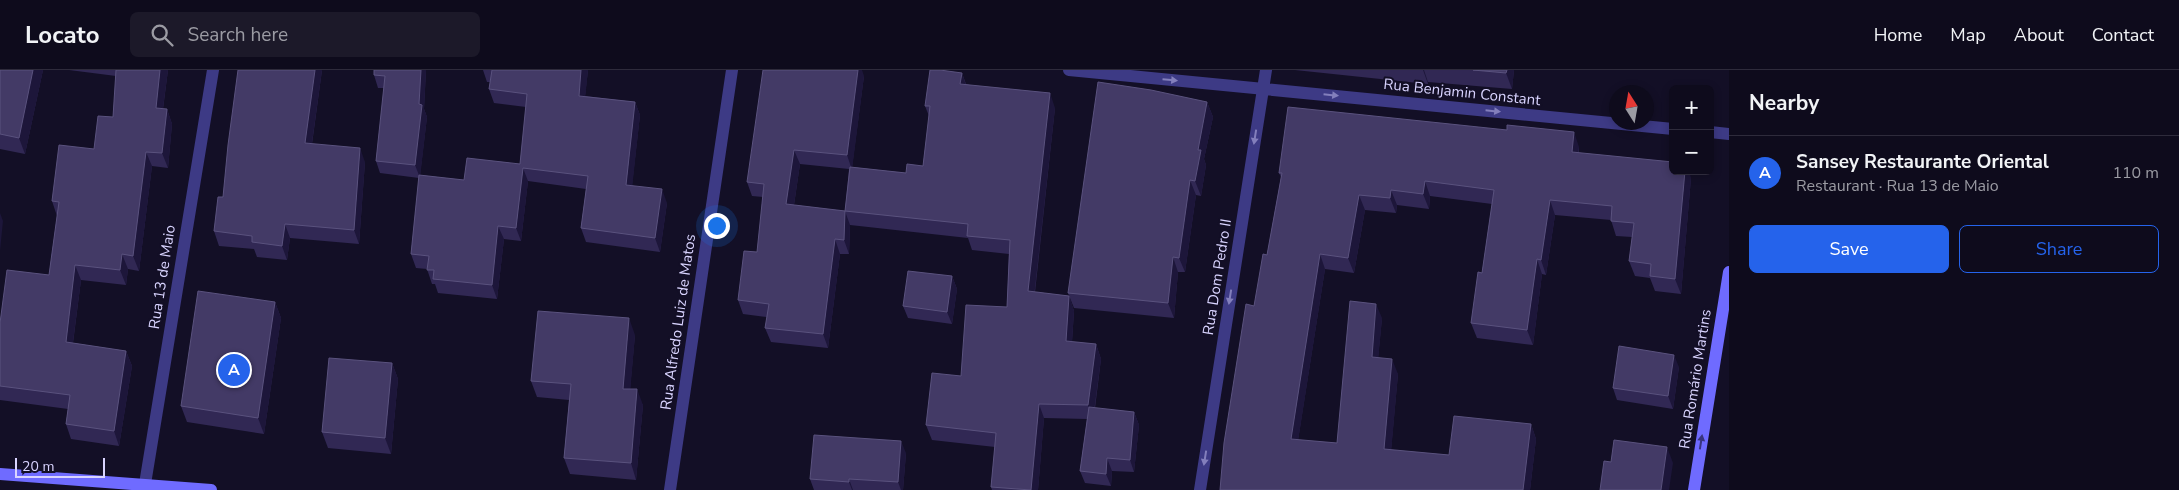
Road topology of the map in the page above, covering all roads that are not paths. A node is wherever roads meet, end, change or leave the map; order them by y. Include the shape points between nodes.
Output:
1 (213, 70) edge
2 (732, 70) edge
3 (1069, 70) edge
4 (1266, 70) edge
5 (1263, 88) junction
6 (1669, 129) edge
7 (1714, 132) edge
8 (1729, 134) edge
9 (1729, 272) edge
10 (0, 474) edge
11 (145, 487) edge
12 (211, 490) edge
13 (670, 490) edge
14 (1200, 490) edge
15 (1694, 490) edge

1 - 11 street, Rua 13 de Maio
2 - 13 street, Rua Alfredo Luiz de Matos
3 -> 5 street, Rua Benjamin Constant
4 - 5 street, Rua Dom Pedro II
5 -> 6 street, Rua Benjamin Constant
5 -> 14 street, Rua Dom Pedro II
7 - 8 street
15 -> 9 street, Rua Romário Martins
10 - 11 street
11 - 12 street

